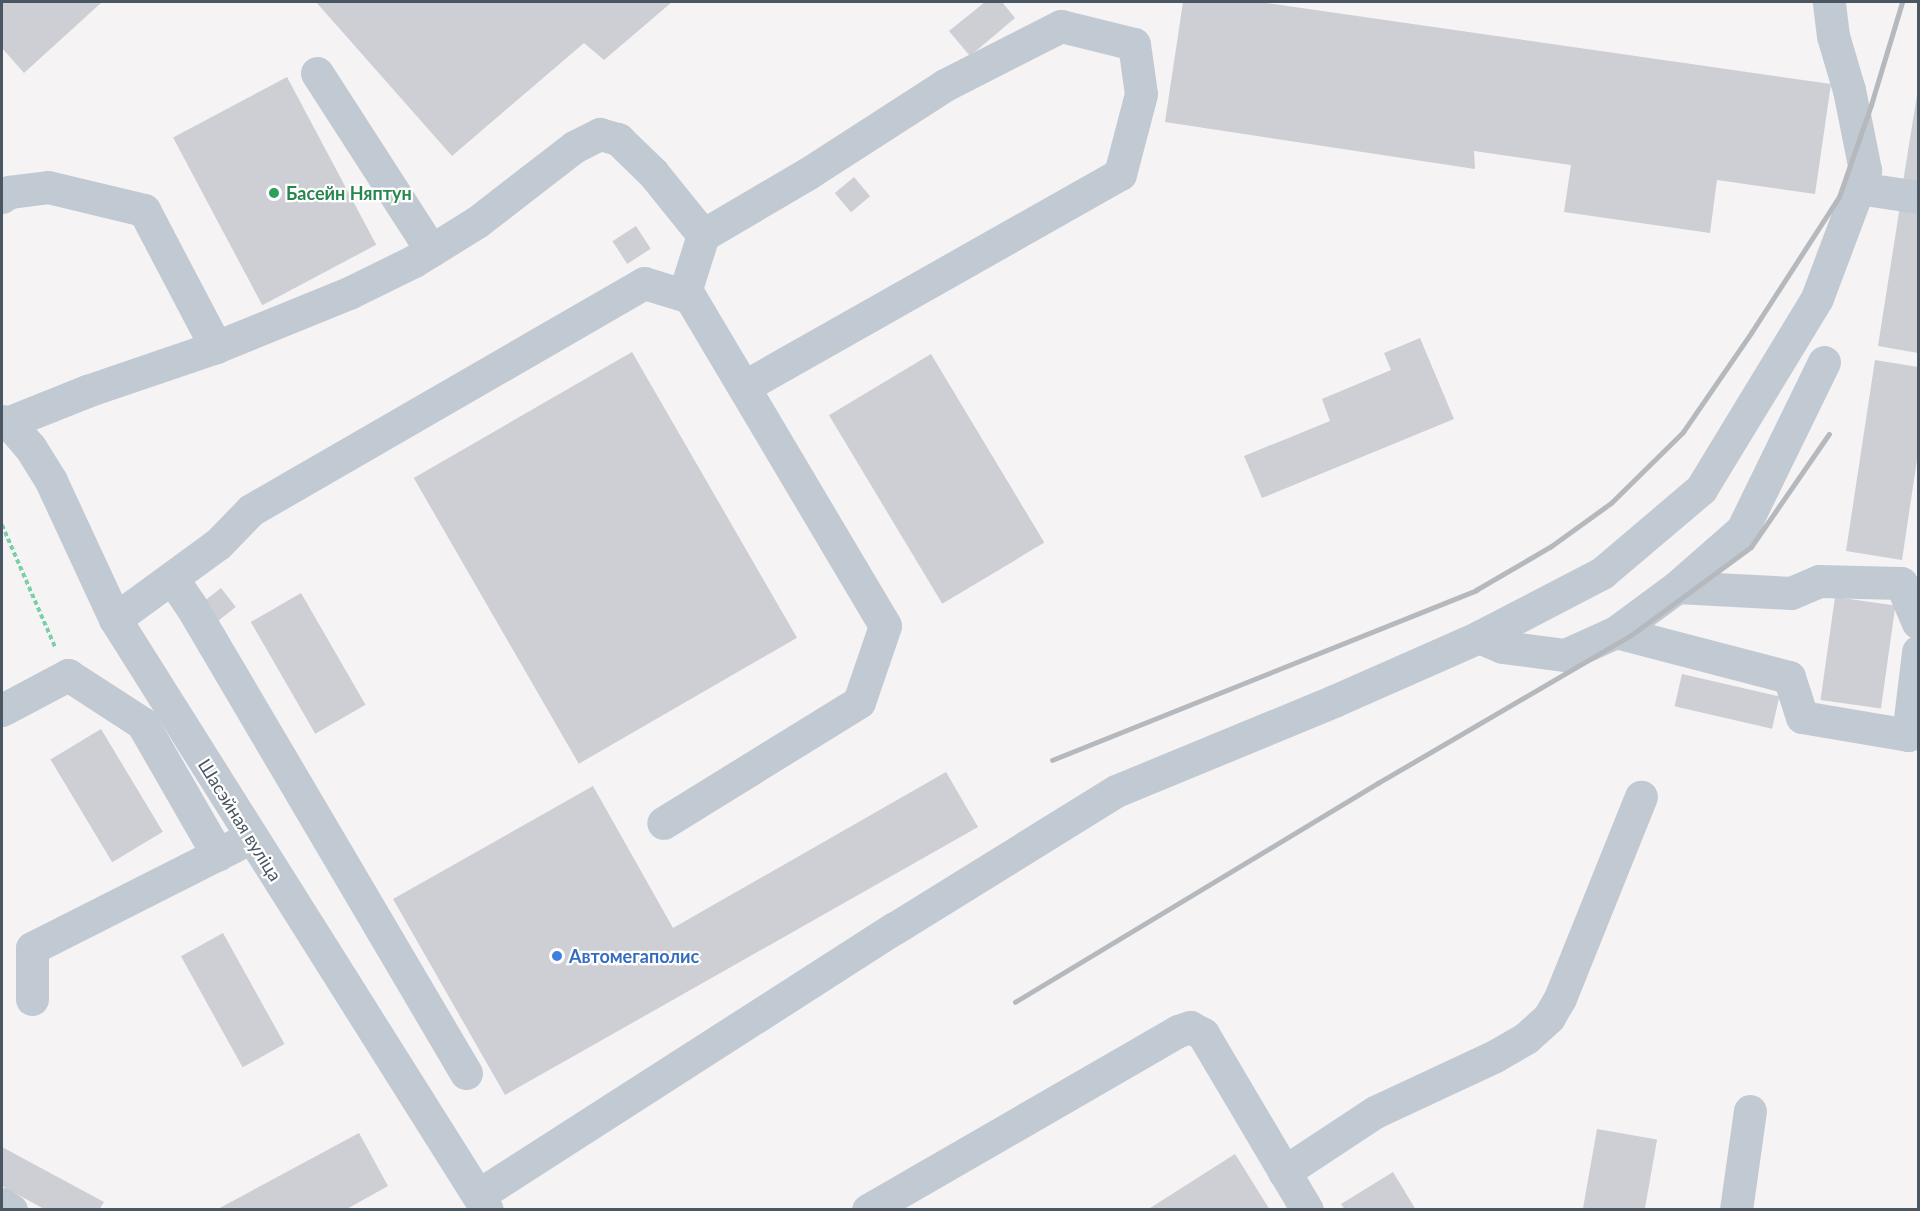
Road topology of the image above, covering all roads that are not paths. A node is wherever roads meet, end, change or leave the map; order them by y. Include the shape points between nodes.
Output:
1 (1829, 2) edge
2 (317, 74) dead end
3 (1858, 188) junction
4 (2, 197) edge
5 (1918, 197) edge
6 (703, 235) junction
7 (431, 250) junction
8 (684, 295) junction
9 (216, 347) junction
10 (1824, 362) dead end
11 (744, 387) junction
12 (4, 423) edge
13 (172, 578) junction
14 (1677, 587) junction
15 (115, 619) junction
16 (1918, 623) edge
17 (1616, 632) junction
18 (1479, 638) junction
19 (1918, 652) edge
20 (2, 710) edge
21 (1641, 797) dead end
22 (663, 823) dead end
23 (250, 838) junction
24 (218, 855) junction
25 (32, 999) dead end
26 (466, 1073) dead end
27 (1750, 1111) dead end
28 (1284, 1172) junction
29 (483, 1202) edge
30 (2, 1204) edge
31 (874, 1208) edge
32 (11, 1209) edge
33 (1307, 1209) edge
34 (1736, 1209) edge

1 - 3 street via 1833,36 1849,90 1865,170
2 - 7 street
3 - 5 street
3 - 18 street via 1817,298 1701,489 1602,573
4 - 9 street via 9,192 48,187 144,210
6 - 7 street via 653,172 618,139 600,134 574,147 477,222
6 - 8 street
6 - 11 street via 945,85 1061,26 1134,44 1141,94 1120,174
7 - 9 street via 349,293
8 - 11 street via 690,297
8 - 13 street via 644,283 251,510 218,544
9 - 12 street
10 - 14 street via 1742,531
11 - 22 street via 885,626 859,702
12 - 15 street, Шасэйная вуліца via 30,447 51,482
13 - 15 street
13 - 26 street
14 - 16 street via 1791,593 1818,580 1901,583
14 - 17 street
15 - 23 street, Шасэйная вуліца
17 - 18 street via 1565,655 1502,647
17 - 19 street via 1789,677 1802,717 1908,735
18 - 29 street via 1116,791 895,928
20 - 24 street via 68,675 142,723
21 - 28 street via 1549,1017 1526,1038 1496,1056 1375,1112
23 - 24 street
23 - 29 street, Шасэйная вуліца
24 - 25 street via 32,948
27 - 34 street
28 - 31 street via 1203,1034 1190,1027
28 - 33 street
30 - 32 street

